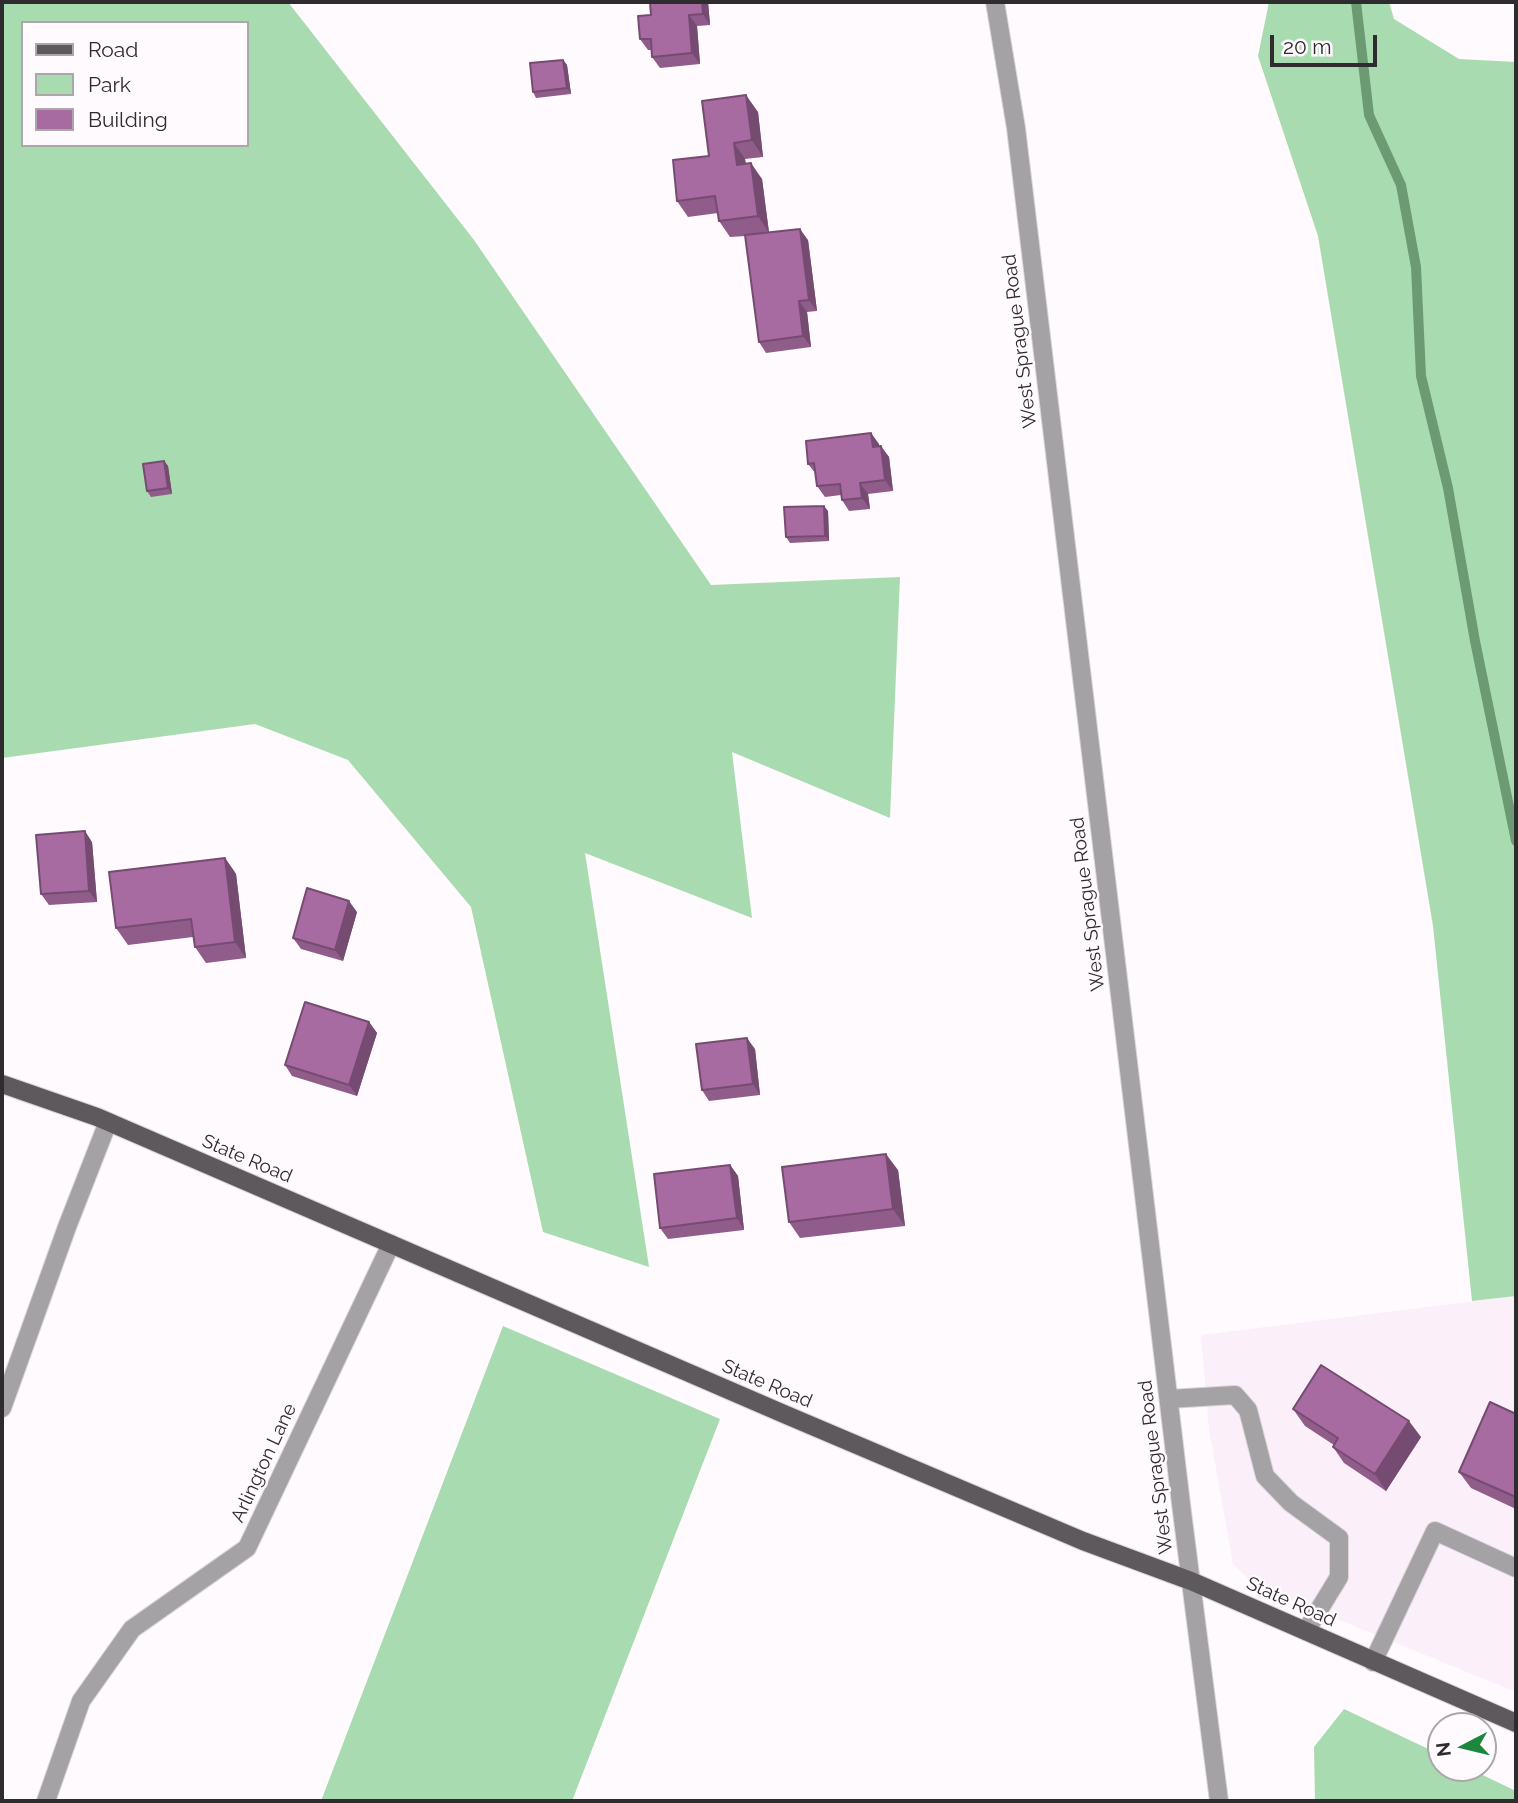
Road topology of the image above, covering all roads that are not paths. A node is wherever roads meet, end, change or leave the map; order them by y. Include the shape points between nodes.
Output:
1 (995, 2) edge
2 (2, 1084) edge
3 (108, 1122) junction
4 (391, 1244) junction
5 (1169, 1399) junction
6 (2, 1408) edge
7 (1516, 1568) edge
8 (1191, 1581) junction
9 (1307, 1631) junction
10 (1373, 1662) junction
11 (1516, 1723) edge
12 (46, 1801) edge
13 (1219, 1801) edge

1 - 5 street, West Sprague Road via 1016,128
2 - 3 main road, State Road
3 - 4 main road, State Road
3 - 6 street
4 - 8 main road, State Road via 1083,1541
4 - 12 street, Arlington Lane via 247,1548 132,1629 81,1700
5 - 8 street, West Sprague Road
5 - 9 street via 1236,1395 1248,1410 1265,1476 1291,1503 1339,1538 1339,1577
7 - 10 street via 1434,1531
8 - 9 main road, State Road
8 - 13 street, West Sprague Road
9 - 10 main road, State Road
10 - 11 main road, State Road

